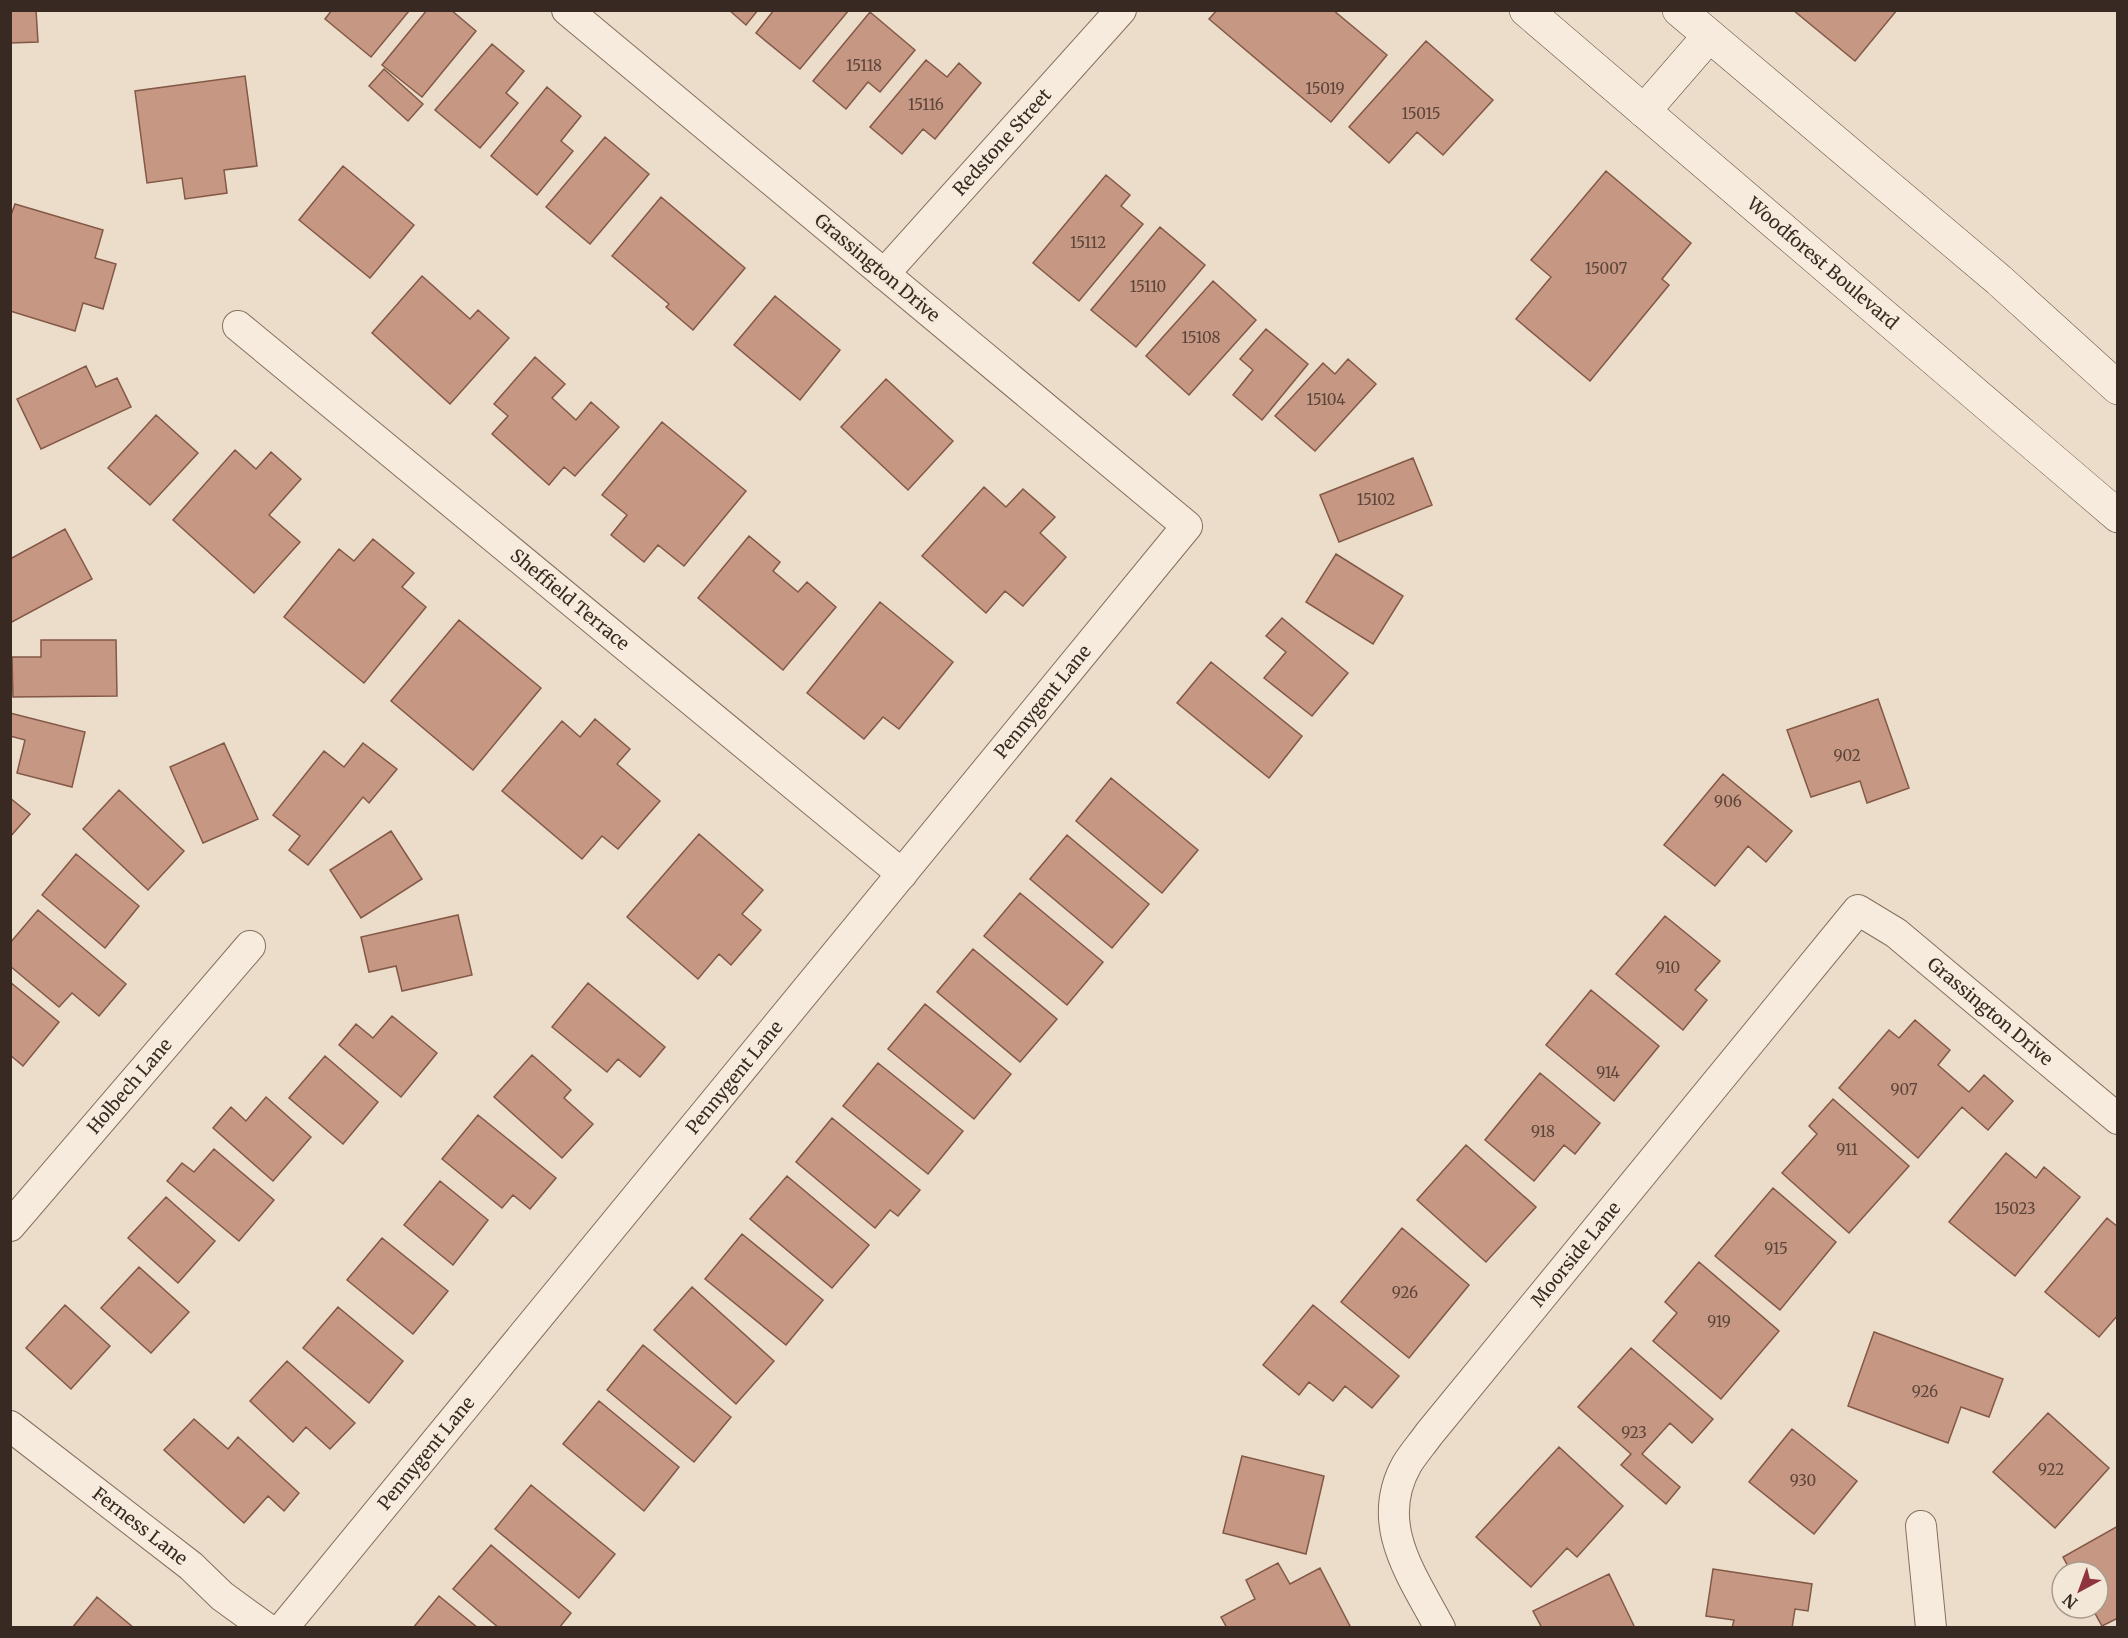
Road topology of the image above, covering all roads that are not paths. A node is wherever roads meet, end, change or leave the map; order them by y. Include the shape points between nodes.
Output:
1 (567, 10) edge
2 (1121, 10) edge
3 (1526, 10) edge
4 (1679, 10) edge
5 (1709, 36) junction
6 (1644, 111) junction
7 (884, 274) junction
8 (238, 326) dead end
9 (2118, 388) edge
10 (2118, 516) edge
11 (1187, 526) joint
12 (902, 874) junction
13 (1858, 910) joint
14 (249, 946) dead end
15 (2118, 1119) edge
16 (10, 1226) edge
17 (10, 1426) edge
18 (1922, 1526) dead end
19 (266, 1628) edge
20 (284, 1628) edge
21 (1440, 1628) edge
22 (1931, 1628) edge

1 - 7 street, Grassington Drive
2 - 7 street, Redstone Street
3 - 6 main road, Woodforest Boulevard
4 - 5 main road
5 - 6 main road
5 - 9 main road via 1999,280
6 - 10 main road, Woodforest Boulevard
7 - 11 street, Grassington Drive
8 - 12 street, Sheffield Terrace
11 - 12 street, Pennygent Lane
12 - 20 street, Pennygent Lane
13 - 15 street, Grassington Drive via 1896,933
13 - 21 street, Moorside Lane via 1407,1465 1394,1497 1393,1530 1404,1562
14 - 16 street, Holbech Lane
17 - 19 street, Ferness Lane
18 - 22 street

